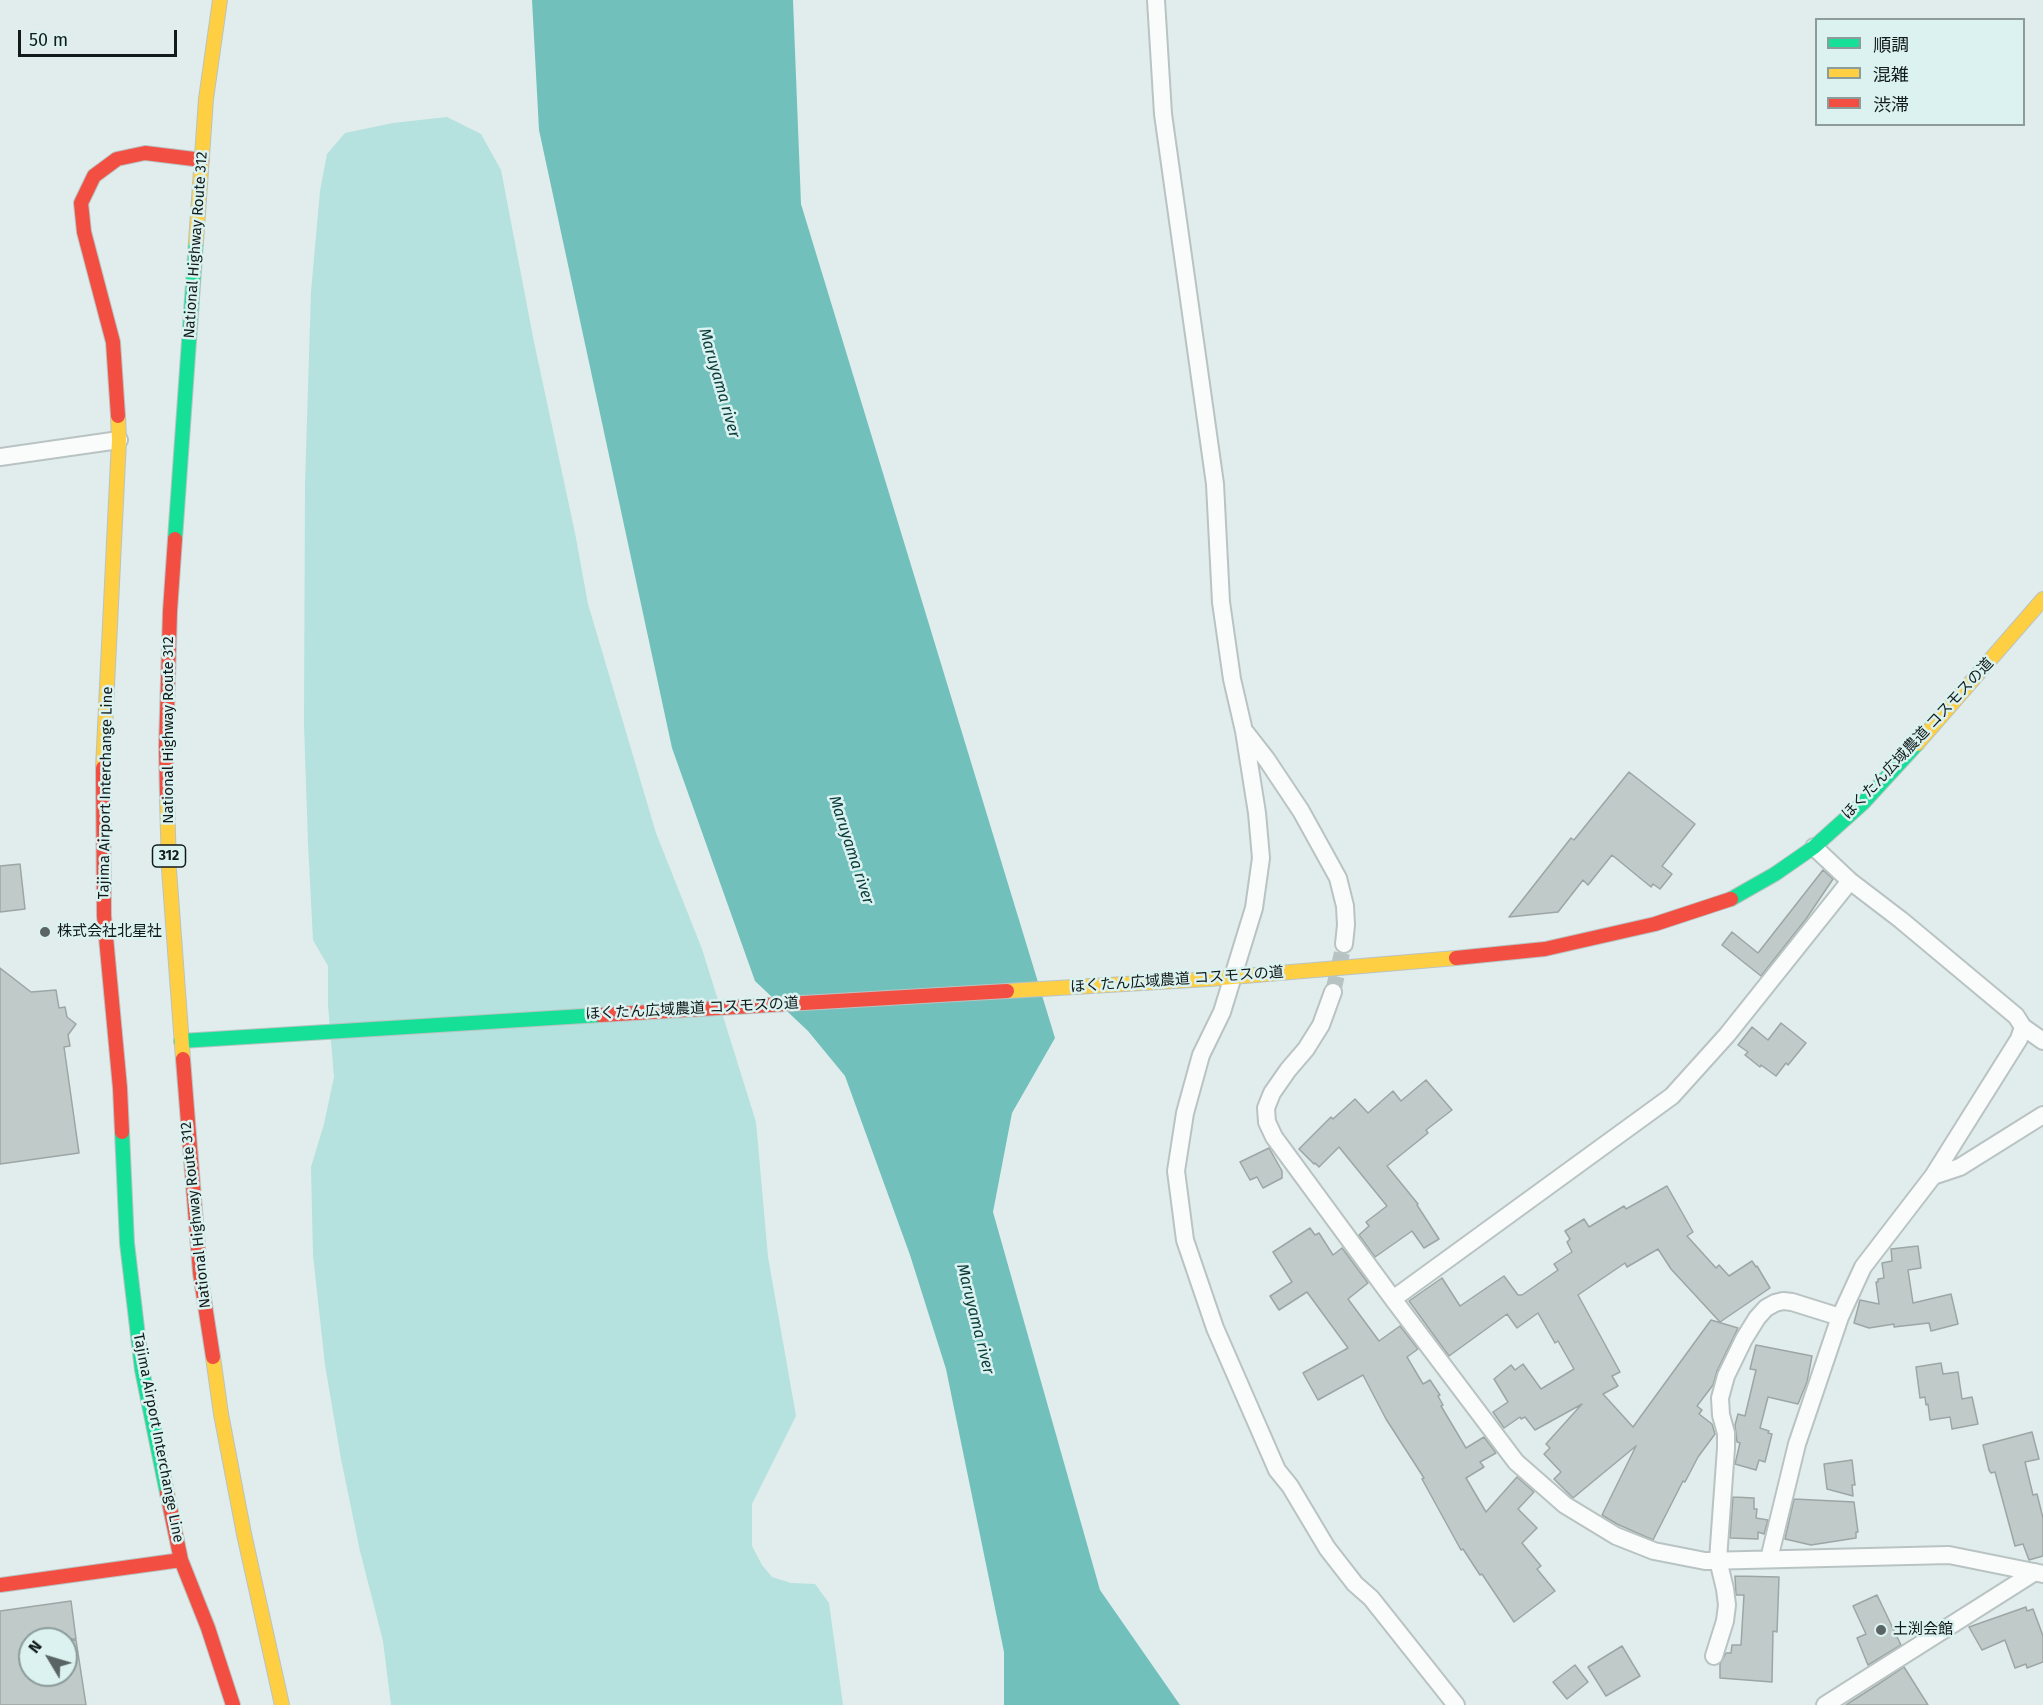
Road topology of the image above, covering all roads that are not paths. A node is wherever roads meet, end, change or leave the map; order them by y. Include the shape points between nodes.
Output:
1 (220, 0) edge
2 (1156, 0) edge
3 (202, 160) junction
4 (119, 440) junction
5 (0, 457) edge
6 (2043, 599) edge
7 (1244, 731) junction
8 (1814, 847) junction
9 (1850, 881) junction
10 (1344, 944) tunnel mouth
11 (1232, 977) junction
12 (1333, 992) tunnel mouth
13 (2023, 1027) junction
14 (181, 1041) junction
15 (2043, 1041) edge
16 (2043, 1115) edge
17 (1933, 1176) junction
18 (1393, 1299) junction
19 (1840, 1317) junction
20 (1769, 1558) junction
21 (181, 1560) junction
22 (1718, 1560) junction
23 (2039, 1573) edge
24 (0, 1585) edge
25 (1714, 1656) dead end
26 (233, 1705) edge
27 (282, 1705) edge
28 (1456, 1705) edge
29 (1825, 1705) edge

1 - 3 main road, National Highway Route 312 / 312
2 - 7 street via 1163,114 1215,484 1221,602
3 - 4 main road, Tajima Airport Interchange Line via 145,153 117,159 94,176 81,203 84,232 113,342
3 - 14 main road, National Highway Route 312 / 312 via 170,611 166,747 169,869
4 - 5 street
4 - 21 main road, Tajima Airport Interchange Line via 103,767 105,916 120,1088 129,1266 142,1370
6 - 8 main road, ほくたん広域農道 コスモスの道 via 1863,803
7 - 10 street via 1301,811 1338,878 1345,906
7 - 11 street via 1261,858 1254,908
8 - 9 street
8 - 11 main road, ほくたん広域農道 コスモスの道 via 1738,896 1656,924 1545,949
9 - 13 street via 2016,1016
9 - 18 street via 1727,1035 1672,1096
11 - 14 main road, ほくたん広域農道 コスモスの道
11 - 28 street via 1185,1113 1176,1171 1185,1240 1212,1321 1277,1470 1327,1548
12 - 18 street via 1316,1033 1272,1093 1266,1108 1267,1122
13 - 15 street
13 - 17 street
14 - 27 main road, National Highway Route 312 / 312 via 200,1273 220,1414
16 - 17 street via 1960,1167
17 - 19 street via 1863,1267
18 - 22 street via 1516,1462 1565,1505 1616,1536 1654,1551
19 - 20 street via 1797,1444
19 - 22 street via 1783,1301 1766,1308 1744,1339 1720,1398 1726,1441
20 - 22 street
20 - 23 street via 1949,1555
21 - 24 main road, Tajima Airport Interchange Line
21 - 26 main road
22 - 25 street via 1727,1605
23 - 29 street

